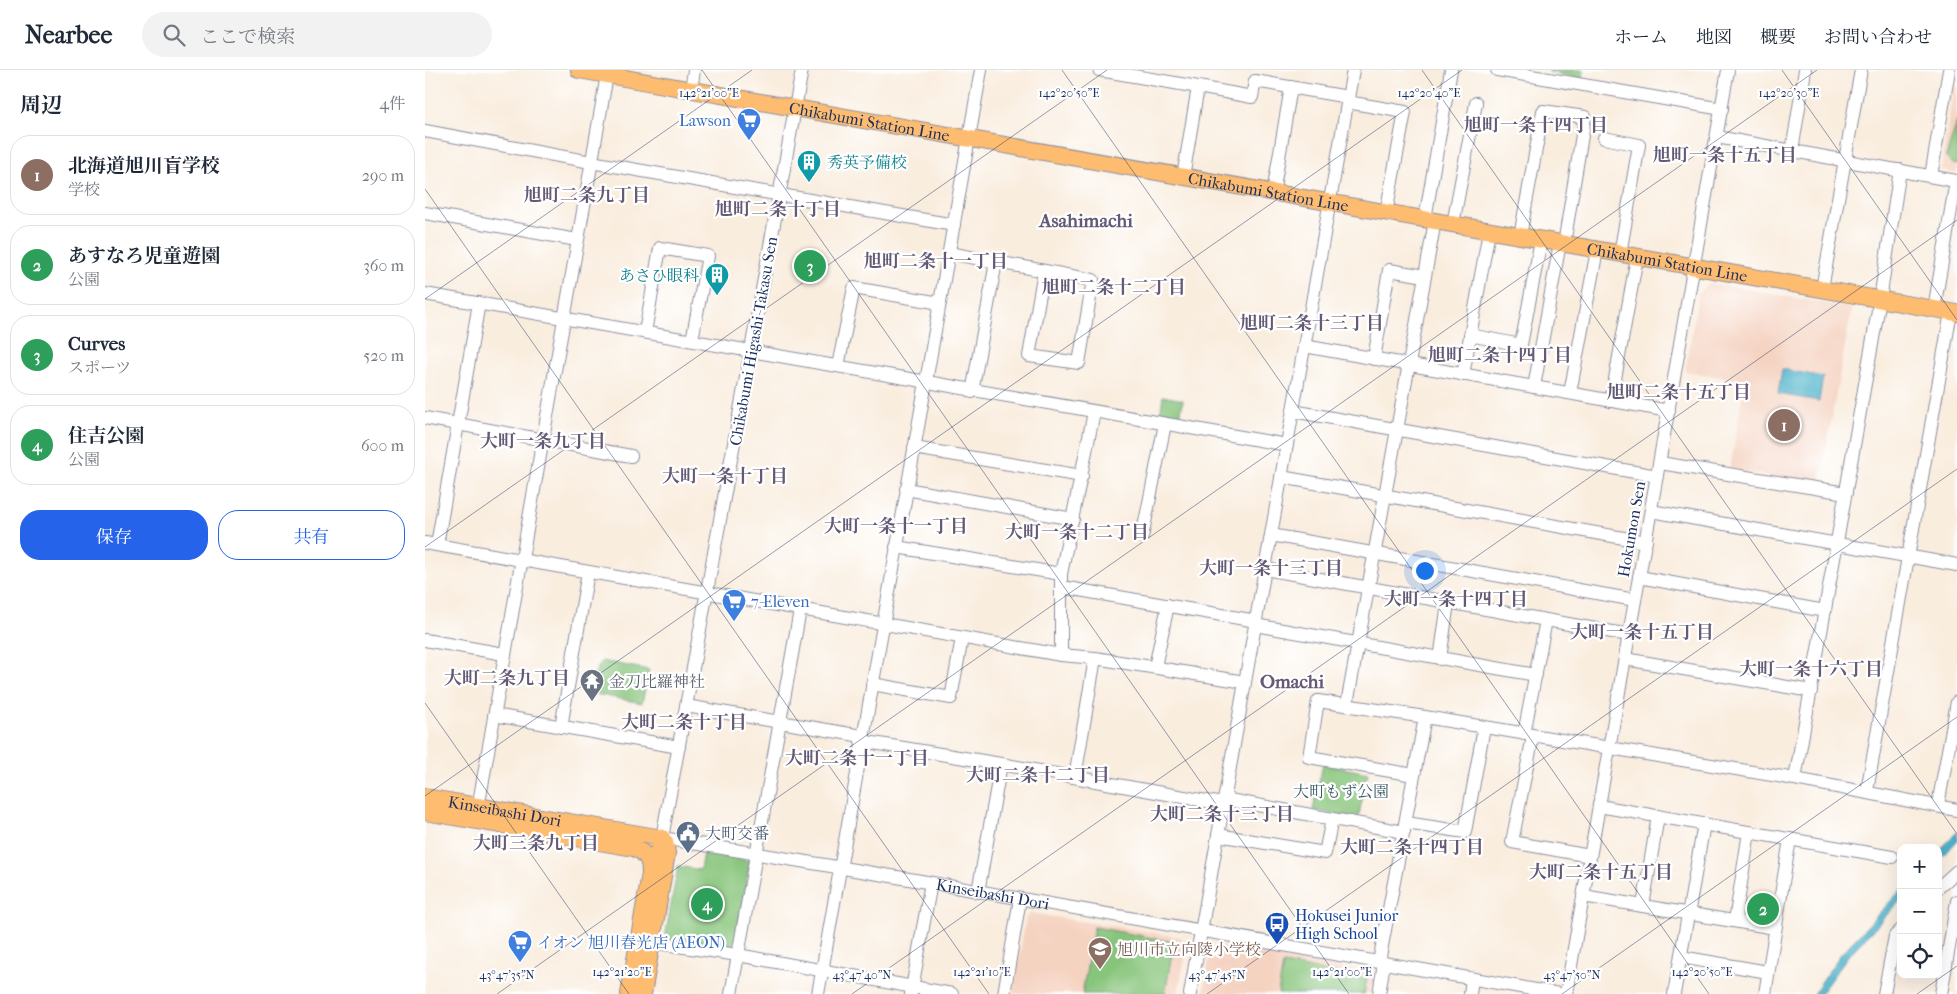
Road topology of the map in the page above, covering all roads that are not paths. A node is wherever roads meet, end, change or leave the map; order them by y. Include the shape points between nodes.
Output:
1 (579, 70) edge
2 (695, 70) edge
3 (802, 70) edge
4 (981, 70) edge
5 (1099, 70) edge
6 (1353, 70) edge
7 (1451, 70) edge
8 (1497, 70) edge
9 (1729, 70) edge
10 (1805, 70) edge
11 (1861, 70) edge
12 (1949, 70) edge
13 (604, 73) edge
14 (1198, 87) junction
15 (1291, 87) junction
16 (691, 90) junction
17 (1348, 100) junction
18 (1476, 103) dead end
19 (795, 108) junction
20 (1722, 109) junction
21 (425, 131) edge
22 (1717, 137) junction
23 (1604, 138) dead end
24 (969, 139) junction
25 (1792, 151) junction
26 (1846, 161) junction
27 (591, 162) junction
28 (1900, 170) junction
29 (1931, 176) junction
30 (1183, 177) junction
31 (1273, 193) junction
32 (779, 196) junction
33 (1330, 203) junction
34 (425, 213) edge
35 (1386, 213) junction
36 (1430, 220) junction
37 (1453, 224) junction
38 (954, 225) junction
39 (1489, 231) junction
40 (1520, 236) junction
41 (577, 240) junction
42 (1541, 240) junction
43 (1562, 244) junction
44 (1597, 250) junction
45 (949, 253) junction
46 (1620, 254) junction
47 (1637, 257) junction
48 (996, 262) junction
49 (1694, 267) junction
50 (1044, 271) junction
51 (1425, 276) junction
52 (1822, 289) junction
53 (425, 294) edge
54 (1880, 300) junction
55 (479, 303) junction
56 (940, 303) junction
57 (1934, 309) junction
58 (1954, 312) edge
59 (563, 318) junction
60 (645, 332) junction
61 (1470, 335) junction
62 (692, 340) junction
63 (1304, 346) junction
64 (751, 351) junction
65 (1374, 359) junction
66 (1410, 365) junction
67 (838, 366) junction
68 (1463, 374) junction
69 (926, 383) junction
70 (1534, 387) junction
71 (972, 392) junction
72 (1570, 394) junction
73 (1611, 401) junction
74 (1293, 411) junction
75 (1669, 411) junction
76 (1094, 412) junction
77 (425, 418) edge
78 (458, 423) junction
79 (1165, 424) junction
80 (1398, 430) junction
81 (542, 439) junction
82 (1287, 445) junction
83 (914, 448) junction
84 (631, 456) dead end
85 (1660, 463) junction
86 (1082, 476) junction
87 (1657, 476) junction
88 (1281, 477) junction
89 (906, 490) junction
90 (1846, 493) junction
91 (1385, 495) junction
92 (1651, 511) junction
93 (1073, 519) junction
94 (1271, 535) junction
95 (1142, 537) dead end
96 (1646, 542) junction
97 (431, 544) edge
98 (1836, 544) junction
99 (896, 547) junction
100 (1374, 554) junction
101 (1909, 557) junction
102 (521, 559) junction
103 (1957, 565) edge
104 (1265, 569) junction
105 (588, 572) junction
106 (1639, 577) junction
107 (1061, 580) junction
108 (1368, 588) junction
109 (707, 592) junction
110 (1635, 600) junction
111 (1449, 603) junction
112 (1168, 605) junction
113 (800, 610) junction
114 (1825, 611) junction
115 (1546, 620) junction
116 (882, 623) junction
117 (1255, 623) junction
118 (1629, 636) junction
119 (962, 638) junction
120 (425, 640) edge
121 (1358, 644) junction
122 (504, 654) junction
123 (1061, 655) junction
124 (1095, 658) junction
125 (1439, 659) junction
126 (1625, 659) junction
127 (1155, 667) junction
128 (1536, 675) junction
129 (1245, 682) junction
130 (872, 684) junction
131 (1811, 691) junction
132 (1957, 702) edge
133 (1347, 704) junction
134 (686, 706) junction
135 (494, 715) junction
136 (1425, 717) junction
137 (780, 721) junction
138 (561, 727) junction
139 (1483, 727) junction
140 (1529, 735) junction
141 (862, 739) junction
142 (679, 748) junction
143 (1609, 748) junction
144 (1001, 764) junction
145 (1413, 775) junction
146 (1075, 777) junction
147 (1795, 779) junction
148 (1867, 791) junction
149 (425, 797) edge
150 (1224, 802) junction
151 (1938, 805) junction
152 (1599, 806) junction
153 (1955, 809) edge
154 (425, 812) edge
155 (477, 813) junction
156 (1658, 816) junction
157 (1332, 819) junction
158 (1704, 824) junction
159 (1405, 827) junction
160 (1749, 832) junction
161 (1218, 835) junction
162 (662, 838) junction
163 (1790, 839) junction
164 (634, 848) junction
165 (757, 853) junction
166 (1590, 856) junction
167 (1892, 857) dead end
168 (841, 868) junction
169 (1957, 871) edge
170 (650, 874) junction
171 (931, 883) junction
172 (1942, 884) edge
173 (978, 892) junction
174 (1583, 896) junction
175 (1020, 899) junction
176 (1957, 901) edge
177 (1643, 906) junction
178 (1689, 913) junction
179 (1956, 917) edge
180 (1735, 921) junction
181 (1775, 928) junction
182 (1201, 931) junction
183 (1897, 934) edge
184 (645, 941) junction
185 (738, 955) junction
186 (1681, 958) junction
187 (1381, 962) junction
188 (822, 970) junction
189 (1768, 972) junction
190 (1951, 973) edge
191 (1472, 979) junction
192 (912, 991) edge
193 (1515, 991) edge
194 (629, 994) edge
195 (643, 994) edge
196 (731, 994) edge
197 (818, 994) edge
198 (952, 994) edge
199 (1004, 994) edge
200 (1190, 994) edge
201 (1379, 994) edge
202 (1470, 994) edge
203 (1559, 994) edge
204 (1566, 994) edge
205 (1674, 994) edge
206 (1765, 994) edge
207 (1884, 994) edge
208 (1941, 994) edge

1 - 13 main road, Chikabumi Station Line
2 - 16 street
3 - 19 street, Chikabumi Higashi-Takasu Sen
4 - 24 street
5 - 14 street
6 - 17 street
7 - 36 street
8 - 20 street
9 - 20 street, Hokumon Sen
10 - 25 street
11 - 26 street
12 - 29 street
13 - 16 main road, Chikabumi Station Line
13 - 27 street
14 - 15 street via 1252,97 1255,81
14 - 30 street
15 - 17 street
15 - 31 street
16 - 19 main road, Chikabumi Station Line
17 - 33 street
17 - 35 street via 1405,112
18 - 37 street
19 - 24 main road, Chikabumi Station Line
19 - 32 street, Chikabumi Higashi-Takasu Sen
20 - 22 street, Hokumon Sen
21 - 27 street
22 - 25 street
22 - 49 street, Hokumon Sen
23 - 46 street via 1639,144
24 - 30 main road, Chikabumi Station Line
24 - 38 street
25 - 26 street
26 - 28 street
26 - 52 street
27 - 32 street
27 - 41 street
28 - 29 street
28 - 54 street
29 - 57 street via 1956,181
30 - 31 main road, Chikabumi Station Line
31 - 33 main road, Chikabumi Station Line
32 - 38 street
32 - 64 street, Chikabumi Higashi-Takasu Sen
33 - 35 main road, Chikabumi Station Line
33 - 63 street
34 - 41 street
35 - 36 main road, Chikabumi Station Line
36 - 37 main road, Chikabumi Station Line
36 - 51 street
37 - 39 main road, Chikabumi Station Line
38 - 45 street
39 - 40 main road, Chikabumi Station Line
39 - 61 street
40 - 42 main road, Chikabumi Station Line
40 - 43 street via 1543,111 1585,117
41 - 59 street
42 - 43 main road, Chikabumi Station Line
42 - 61 street via 1521,345
43 - 44 main road, Chikabumi Station Line
43 - 70 street
44 - 46 main road, Chikabumi Station Line
44 - 72 street
45 - 48 street
45 - 56 street
46 - 47 main road, Chikabumi Station Line
47 - 49 main road, Chikabumi Station Line
47 - 73 street
48 - 50 street
48 - 71 street
49 - 52 main road, Chikabumi Station Line
49 - 75 street, Hokumon Sen
50 - 50 street via 1029,356 1079,362 1093,280
51 - 65 street via 1389,270
51 - 66 street
52 - 54 main road, Chikabumi Station Line
53 - 55 street
54 - 57 main road, Chikabumi Station Line
54 - 90 street
55 - 59 street
55 - 78 street
56 - 67 street via 854,288
56 - 69 street
57 - 58 main road, Chikabumi Station Line
58 - 101 street
59 - 60 street
59 - 81 street
60 - 62 street
60 - 62 street via 660,248 708,256
61 - 68 street
62 - 64 street
63 - 65 street
63 - 74 street
64 - 67 street
64 - 109 street, Chikabumi Higashi-Takasu Sen
65 - 66 street
66 - 68 street
66 - 80 street
67 - 69 street
68 - 70 street
69 - 71 street
69 - 83 street
70 - 72 street
71 - 76 street
72 - 73 street
73 - 75 street
74 - 80 street
74 - 82 street
75 - 85 street, Hokumon Sen
76 - 79 street
76 - 86 street
77 - 78 street
78 - 81 street
78 - 97 street
79 - 82 street
79 - 95 street
80 - 87 street
80 - 91 street
81 - 84 street
81 - 102 street
82 - 88 street
83 - 86 street
83 - 89 street
85 - 87 street, Hokumon Sen
85 - 90 street
86 - 93 street
87 - 92 street, Hokumon Sen
88 - 91 street
88 - 94 street
89 - 93 street
89 - 99 street
90 - 98 street
91 - 96 street
91 - 100 street
92 - 96 street, Hokumon Sen
92 - 98 street
93 - 107 street
94 - 100 street
94 - 104 street
96 - 106 street, Hokumon Sen
97 - 102 street
98 - 101 street
98 - 114 street
99 - 107 street
99 - 116 street
100 - 108 street
100 - 110 street
101 - 103 street
101 - 148 street
102 - 105 street
102 - 122 street
104 - 108 street
104 - 117 street
105 - 109 street
105 - 138 street
106 - 110 street, Hokumon Sen
106 - 114 street
107 - 112 street
107 - 123 street
108 - 111 street
108 - 121 street
109 - 113 street
109 - 134 street, Chikabumi Higashi-Takasu Sen
110 - 118 street, Hokumon Sen
111 - 115 street
111 - 125 street
112 - 117 street
112 - 127 street
113 - 116 street
113 - 137 street
114 - 131 street
115 - 118 street
115 - 128 street
116 - 119 street
116 - 130 street
117 - 121 street
117 - 129 street
118 - 126 street, Hokumon Sen
119 - 123 street
119 - 130 street via 951,698
120 - 122 street
121 - 125 street
121 - 133 street
122 - 135 street
123 - 124 street
124 - 127 street
124 - 146 street
125 - 128 street
126 - 131 street
126 - 143 street, Hokumon Sen
127 - 129 street
128 - 140 street
129 - 150 street
130 - 141 street
131 - 147 street
132 - 151 street
133 - 136 street
133 - 145 street via 1318,701 1309,757
134 - 137 street
134 - 142 street, Chikabumi Higashi-Takasu Sen
135 - 138 street
135 - 155 street
136 - 139 street
136 - 145 street
137 - 141 street
137 - 165 street
138 - 142 street
139 - 140 street
139 - 159 street via 1465,832
140 - 143 street
140 - 166 street via 1512,842
141 - 144 street
141 - 168 street
142 - 162 street, Chikabumi Higashi-Takasu Sen
143 - 147 street
143 - 152 street, Hokumon Sen
144 - 146 street
144 - 173 street
145 - 159 street
146 - 150 street
147 - 148 street
148 - 151 street
149 - 155 main road, Kinseibashi Dori
150 - 157 street
150 - 161 street
151 - 153 street
152 - 156 street
152 - 166 street, Hokumon Sen
154 - 155 main road, Kinseibashi Dori
155 - 162 main road, Kinseibashi Dori
155 - 164 main road, Kinseibashi Dori
156 - 158 street
156 - 177 street
157 - 159 street
157 - 161 street via 1325,853
158 - 160 street
158 - 178 street
159 - 187 street
160 - 163 street
160 - 180 street
161 - 182 street
162 - 164 main road
162 - 165 street, Kinseibashi Dori
162 - 170 main road, Chikabumi Higashi-Takasu Sen
162 - 184 main road, Chikabumi Higashi-Takasu Sen via 667,845 667,853
163 - 167 street
163 - 181 street
164 - 170 main road via 643,852 650,861
165 - 168 street, Kinseibashi Dori
165 - 185 street
166 - 174 street, Hokumon Sen
168 - 171 street, Kinseibashi Dori
168 - 188 street
169 - 172 street
170 - 184 main road, Chikabumi Higashi-Takasu Sen
171 - 173 street, Kinseibashi Dori
171 - 192 street
173 - 175 street, Kinseibashi Dori
174 - 177 street
174 - 204 street, Hokumon Sen
175 - 182 street, Kinseibashi Dori
175 - 199 street
176 - 179 street
177 - 178 street
178 - 180 street
178 - 186 street
179 - 190 street
180 - 181 street
181 - 189 street
182 - 187 street, Kinseibashi Dori
182 - 200 street
183 - 207 street
184 - 185 street
184 - 194 main road, Chikabumi Higashi-Takasu Sen
184 - 195 main road, Chikabumi Higashi-Takasu Sen
185 - 188 street
185 - 196 street
186 - 189 street
186 - 205 street
187 - 191 street, Kinseibashi Dori
187 - 201 street
188 - 192 street
188 - 197 street
189 - 206 street
190 - 208 street
191 - 193 street, Kinseibashi Dori
191 - 202 street
192 - 198 street
193 - 203 street, Kinseibashi Dori

